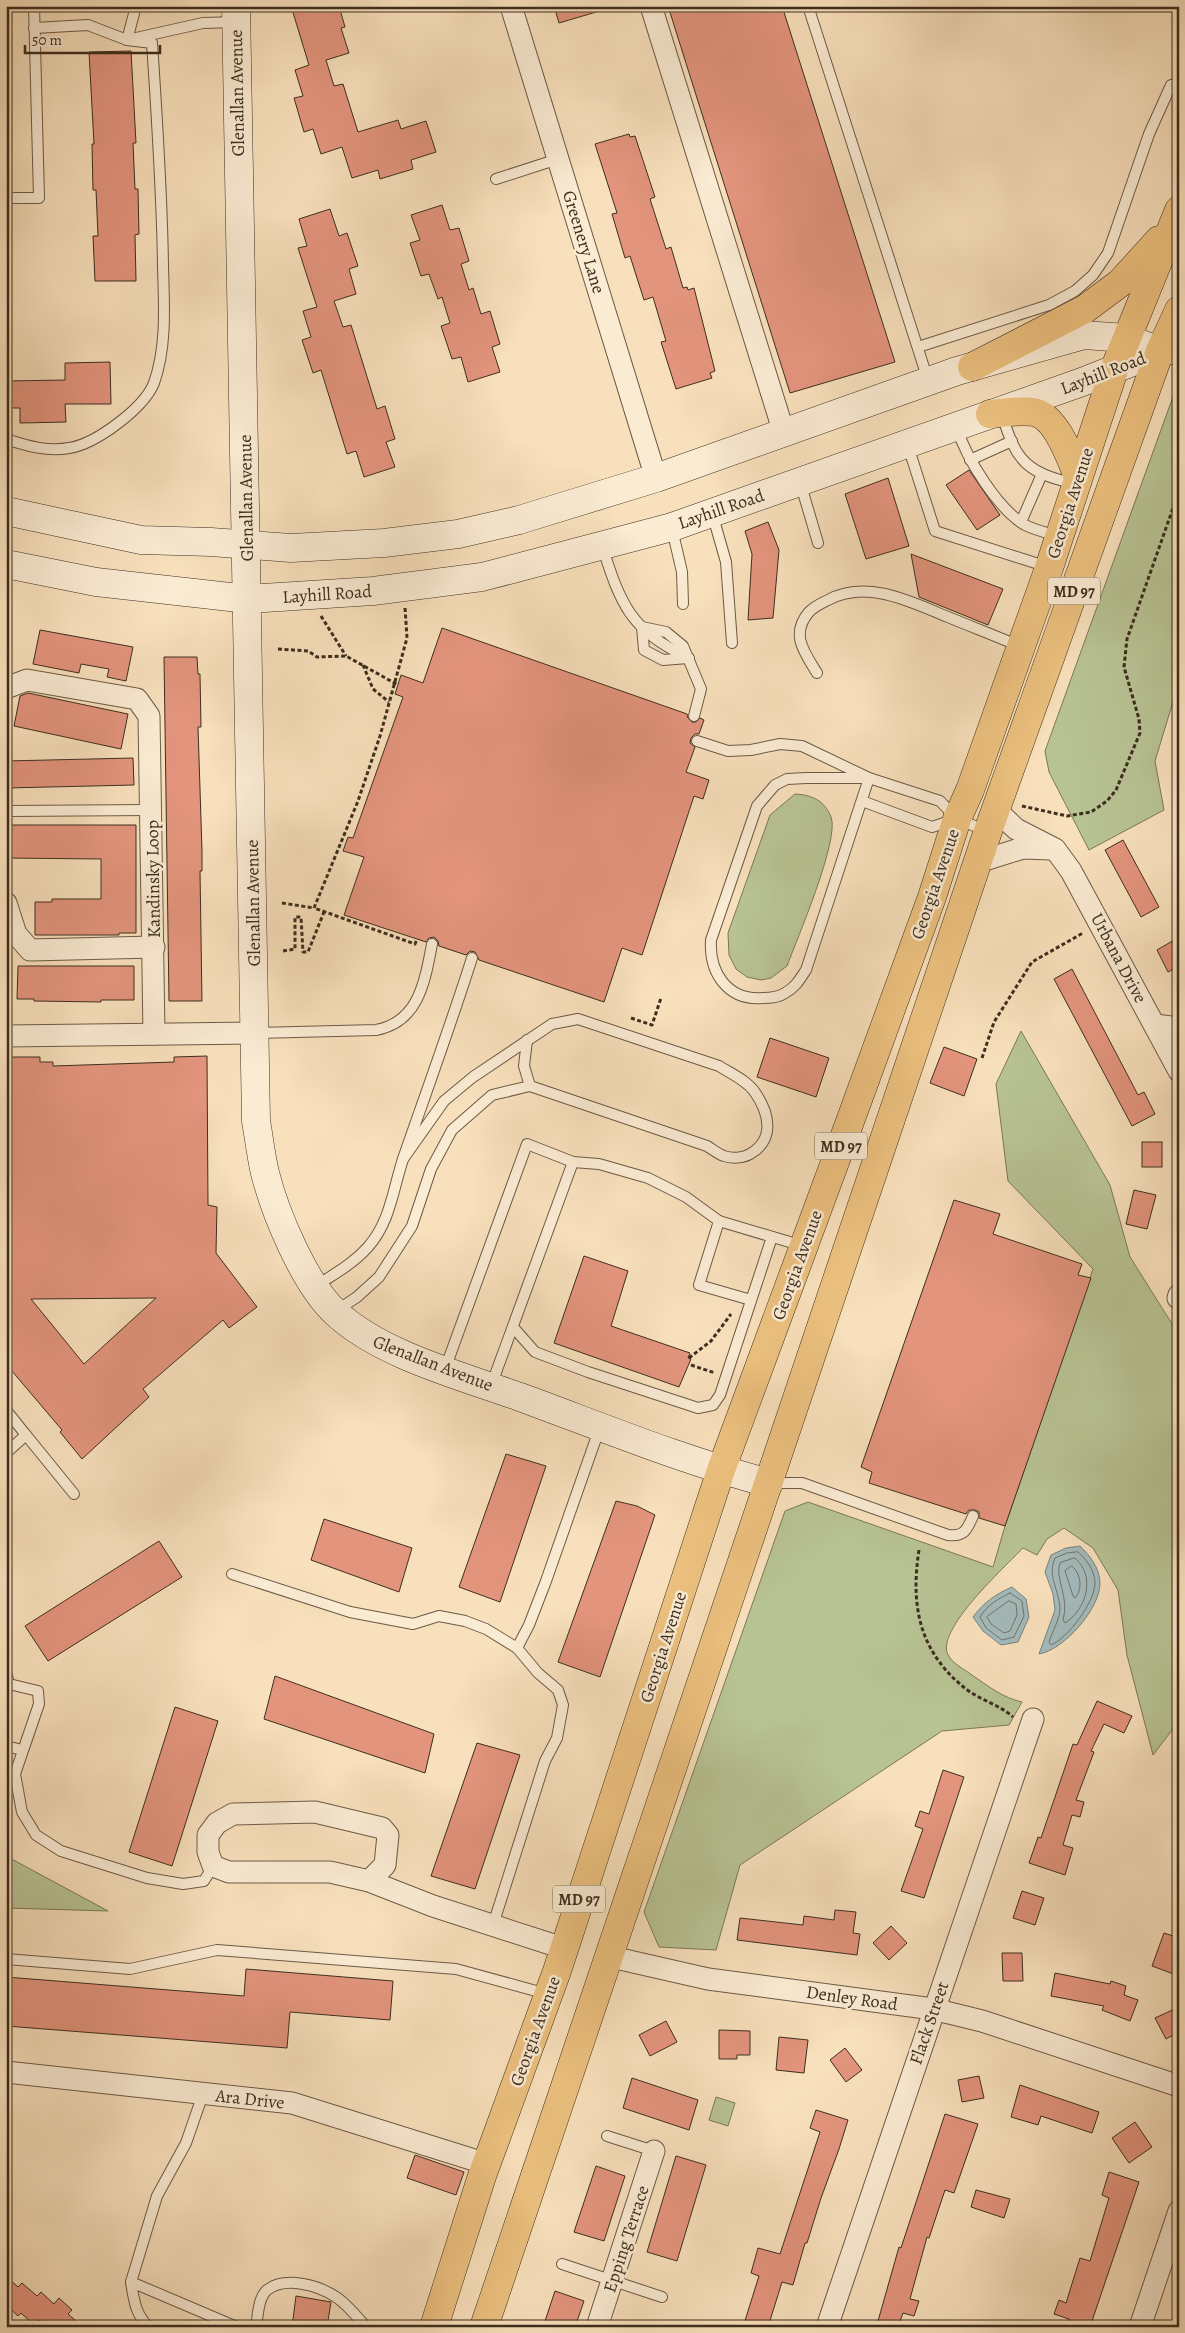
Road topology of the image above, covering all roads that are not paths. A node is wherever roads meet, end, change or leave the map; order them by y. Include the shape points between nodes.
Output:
1 (34, 6) edge
2 (136, 6) edge
3 (511, 6) edge
4 (650, 6) edge
5 (808, 6) edge
6 (236, 14) edge
7 (34, 28) junction
8 (127, 40) junction
9 (1179, 82) edge
10 (558, 159) junction
11 (496, 179) dead end
12 (6, 198) edge
13 (1174, 219) edge
14 (1179, 310) edge
15 (1126, 338) junction
16 (918, 347) junction
17 (1169, 353) edge
18 (972, 367) junction
19 (1114, 370) junction
20 (929, 381) junction
21 (996, 414) junction
22 (956, 426) junction
23 (784, 433) junction
24 (6, 440) edge
25 (1012, 441) junction
26 (908, 443) junction
27 (970, 460) junction
28 (1042, 474) junction
29 (656, 478) junction
30 (1077, 480) junction
31 (800, 481) junction
32 (6, 511) edge
33 (712, 512) junction
34 (1021, 522) junction
35 (672, 526) junction
36 (1059, 536) junction
37 (818, 543) dead end
38 (246, 545) junction
39 (602, 545) junction
40 (6, 564) edge
41 (1049, 568) junction
42 (248, 599) junction
43 (683, 604) dead end
44 (642, 627) junction
45 (732, 643) dead end
46 (1020, 646) junction
47 (689, 658) junction
48 (817, 673) dead end
49 (6, 688) edge
50 (694, 716) dead end
51 (697, 741) dead end
52 (869, 778) junction
53 (862, 802) junction
54 (151, 810) junction
55 (6, 811) edge
56 (957, 819) junction
57 (992, 821) junction
58 (1055, 849) junction
59 (978, 862) junction
60 (6, 903) edge
61 (432, 944) dead end
62 (154, 947) junction
63 (472, 958) dead end
64 (1155, 1025) junction
65 (1179, 1028) edge
66 (255, 1033) junction
67 (154, 1034) junction
68 (6, 1036) edge
69 (527, 1040) junction
70 (1179, 1070) edge
71 (530, 1086) junction
72 (403, 1158) junction
73 (573, 1162) junction
74 (719, 1221) junction
75 (772, 1237) junction
76 (804, 1247) junction
77 (315, 1286) junction
78 (748, 1299) junction
79 (334, 1312) junction
80 (513, 1327) junction
81 (445, 1370) junction
82 (491, 1386) junction
83 (6, 1410) edge
84 (600, 1426) junction
85 (26, 1435) junction
86 (6, 1453) edge
87 (721, 1470) junction
88 (769, 1483) junction
89 (74, 1494) dead end
90 (973, 1516) dead end
91 (232, 1574) dead end
92 (517, 1648) junction
93 (6, 1671) edge
94 (8, 1687) edge
95 (1029, 1729) road end
96 (6, 1746) edge
97 (22, 1750) junction
98 (213, 1866) junction
99 (369, 1881) junction
100 (493, 1925) junction
101 (563, 1948) junction
102 (607, 1956) junction
103 (6, 1959) edge
104 (548, 1994) junction
105 (933, 2009) junction
106 (6, 2072) edge
107 (1179, 2086) edge
108 (203, 2094) junction
109 (607, 2136) dead end
110 (654, 2150) joint
111 (487, 2164) junction
112 (1179, 2211) edge
113 (562, 2264) dead end
114 (612, 2281) junction
115 (131, 2282) junction
116 (662, 2297) dead end
117 (234, 2326) edge
118 (149, 2327) edge
119 (256, 2327) edge
120 (366, 2327) edge
121 (434, 2327) edge
122 (484, 2327) edge
123 (597, 2327) edge
124 (827, 2327) edge
125 (1140, 2327) edge

1 - 7 lane
2 - 8 lane
3 - 10 street, Greenery Lane
4 - 23 street
5 - 16 lane
6 - 8 lane
6 - 38 main road, Glenallan Avenue
7 - 8 lane via 88,25
7 - 12 lane via 39,198
8 - 24 lane via 152,43 162,206 160,363 153,385 139,406 109,431 71,448 46,449
9 - 16 lane via 1171,85 1149,134 1108,253 1093,275 1075,291 1049,305
10 - 11 lane
10 - 29 street, Greenery Lane
13 - 15 main road, Georgia Avenue / MD 97
13 - 18 main road via 1120,283 1085,309
14 - 17 main road, Georgia Avenue / MD 97
15 - 17 main road, Layhill Road
15 - 18 main road, Layhill Road via 1084,335
15 - 19 main road, Georgia Avenue / MD 97
16 - 20 lane
17 - 19 main road, Layhill Road
17 - 57 main road, Georgia Avenue / MD 97
18 - 20 main road, Layhill Road
19 - 21 main road, Layhill Road
19 - 30 main road, Georgia Avenue / MD 97
20 - 23 main road, Layhill Road
21 - 22 main road, Layhill Road
21 - 25 lane
21 - 30 main road via 1034,412 1049,422 1060,436
22 - 26 main road, Layhill Road
22 - 27 lane
23 - 29 main road, Layhill Road
25 - 27 lane
25 - 28 lane via 1032,471
26 - 31 main road, Layhill Road
26 - 41 lane via 935,531
27 - 34 lane via 1006,509
28 - 30 lane
28 - 34 lane
29 - 38 main road, Layhill Road via 519,520 458,534 384,543 291,548
30 - 36 main road, Georgia Avenue / MD 97
31 - 33 main road, Layhill Road
31 - 37 lane
32 - 38 main road, Layhill Road via 141,540
33 - 35 main road, Layhill Road
33 - 45 lane via 726,562
34 - 36 lane
35 - 39 main road, Layhill Road
35 - 43 lane via 682,572
36 - 41 main road, Georgia Avenue / MD 97
38 - 42 main road, Glenallan Avenue
39 - 42 main road, Layhill Road via 482,577 373,591
39 - 44 lane via 620,599 630,616
40 - 42 main road, Layhill Road via 96,582
41 - 46 main road, Georgia Avenue / MD 97
42 - 66 main road, Glenallan Avenue
44 - 47 lane via 648,634
44 - 47 lane via 644,650 663,660
46 - 48 lane via 893,595 854,591 835,596 813,608 802,621 799,637 803,651
46 - 56 main road, Georgia Avenue / MD 97
47 - 50 lane via 701,689
49 - 54 street, Kandinsky Loop via 27,680 137,699 149,716
51 - 52 lane via 728,751 780,744 802,746
52 - 53 lane
52 - 53 lane via 787,779 775,785 757,806 711,940 713,967 730,989 756,999 784,994 796,986 806,970
52 - 56 lane via 940,801
53 - 56 lane via 932,826
54 - 55 lane, Kandinsky Loop
54 - 62 street, Kandinsky Loop
56 - 57 lane, Urbana Drive
56 - 76 main road, Georgia Avenue / MD 97
57 - 58 street, Urbana Drive
57 - 59 main road, Georgia Avenue / MD 97
58 - 59 street via 1023,848
58 - 64 street, Urbana Drive via 1071,871
59 - 88 main road, Georgia Avenue / MD 97
60 - 62 street, Kandinsky Loop via 16,934 30,950
61 - 66 lane via 424,984 404,1018 390,1027
62 - 67 street, Kandinsky Loop
63 - 72 lane
64 - 65 street
64 - 70 street, Urbana Drive
66 - 67 street
66 - 77 main road, Glenallan Avenue via 256,1121 266,1174 283,1224
67 - 68 street
69 - 71 lane via 524,1066
69 - 71 lane via 552,1024 578,1019 719,1066 753,1089 768,1120 766,1139 757,1150 743,1158 724,1156 690,1139
69 - 72 lane via 444,1101
71 - 79 lane via 492,1095 452,1130 431,1170 412,1226 394,1254 379,1277
72 - 77 lane via 389,1213 369,1247 349,1265
73 - 74 lane via 599,1164 648,1178 686,1197
73 - 80 lane
73 - 81 lane via 527,1144
74 - 75 lane
74 - 78 lane via 699,1285
75 - 76 lane
75 - 78 lane
76 - 87 main road, Georgia Avenue / MD 97
77 - 79 main road, Glenallan Avenue
78 - 80 lane via 720,1395 713,1405 706,1408 644,1391 535,1352
79 - 81 main road, Glenallan Avenue via 363,1336
80 - 82 lane
81 - 82 main road, Glenallan Avenue
82 - 84 main road, Glenallan Avenue
83 - 85 lane
84 - 87 main road, Glenallan Avenue
84 - 92 lane via 546,1581
85 - 86 lane
85 - 89 lane
87 - 88 main road, Glenallan Avenue
87 - 101 main road, Georgia Avenue / MD 97
88 - 90 lane via 802,1483 948,1535 958,1536 967,1531
88 - 102 main road, Georgia Avenue / MD 97
91 - 92 lane via 350,1612 413,1624 439,1616 464,1621 486,1629
92 - 100 lane via 558,1690 563,1705 557,1738 545,1761
93 - 94 lane
94 - 97 lane via 38,1691 39,1704
95 - 105 street, Flack Street
96 - 97 lane
97 - 98 lane via 14,1774 22,1812 36,1835 53,1846 147,1878 184,1884 204,1881
98 - 99 street via 229,1872 330,1872
98 - 99 street via 208,1852 208,1835 216,1822 233,1814 315,1812 382,1828 388,1835 385,1865
99 - 100 street
100 - 101 street
101 - 104 main road, Georgia Avenue / MD 97
102 - 105 street, Denley Road via 708,1979
102 - 122 main road, Georgia Avenue / MD 97
103 - 104 lane via 130,1969 217,1950 456,1968
104 - 111 main road, Georgia Avenue / MD 97
105 - 107 street, Denley Road via 982,2021
105 - 124 street, Flack Street
106 - 108 street, Ara Drive
108 - 111 street, Ara Drive via 292,2103
108 - 115 lane via 186,2143 157,2196
109 - 110 lane
110 - 114 street, Epping Terrace
111 - 121 main road, Georgia Avenue / MD 97
112 - 125 street
113 - 114 lane
114 - 116 lane
114 - 123 street, Epping Terrace
115 - 117 lane
115 - 118 lane via 134,2304 140,2318
119 - 120 lane via 261,2299 266,2291 286,2282 336,2296

